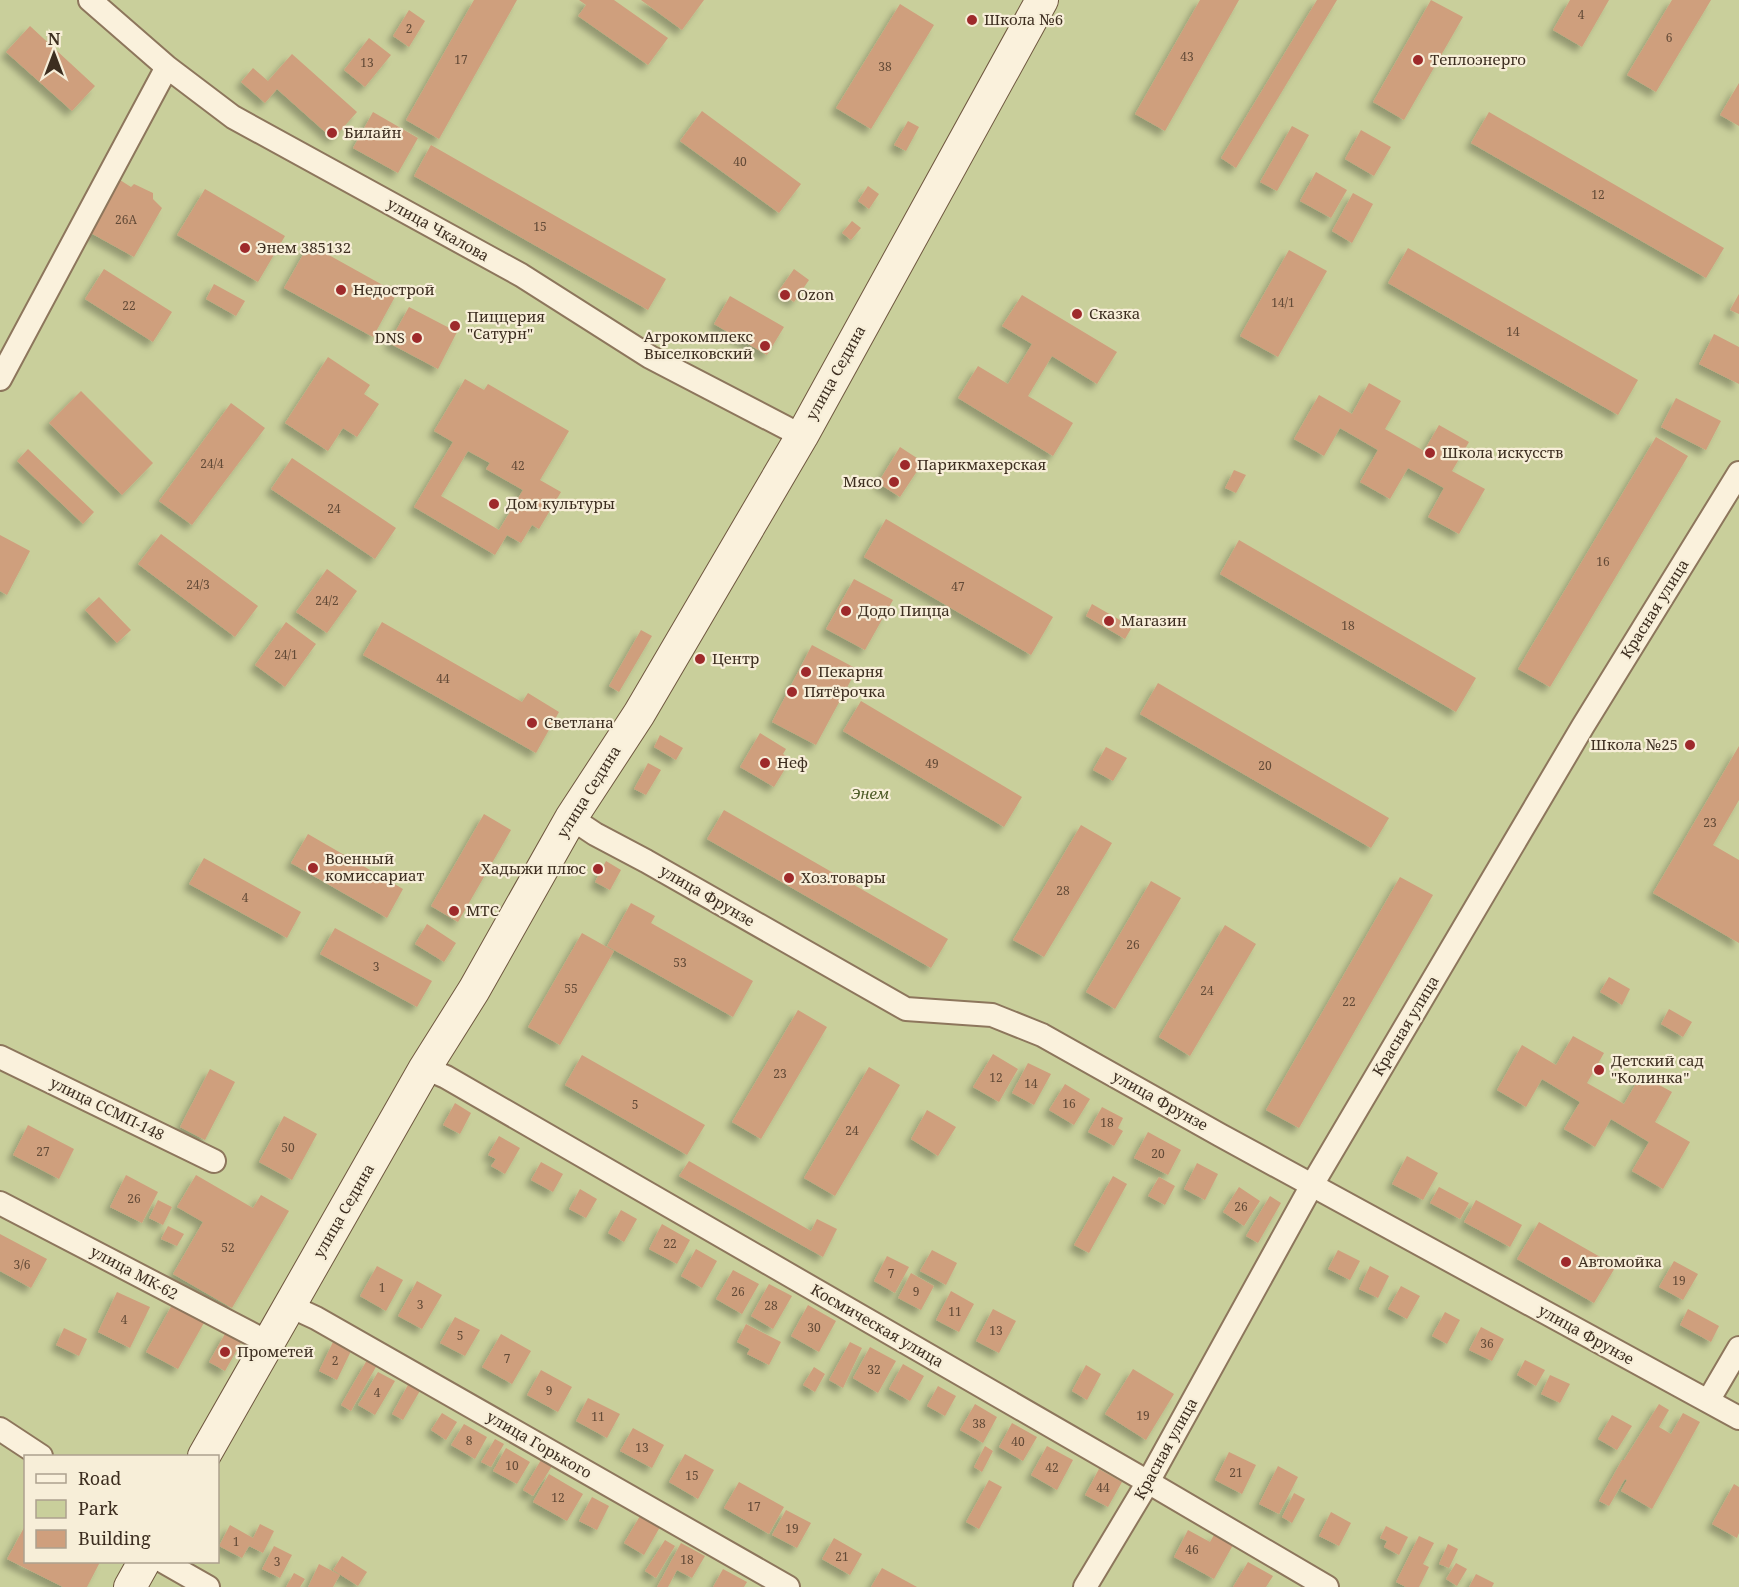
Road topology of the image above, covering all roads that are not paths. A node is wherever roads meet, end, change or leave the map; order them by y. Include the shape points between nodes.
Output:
1 (90, 0) edge
2 (1042, 0) edge
3 (167, 67) junction
4 (0, 379) edge
5 (802, 436) junction
6 (1739, 473) edge
7 (571, 818) junction
8 (0, 1057) edge
9 (425, 1068) junction
10 (214, 1161) dead end
11 (1312, 1185) junction
12 (0, 1203) edge
13 (290, 1306) junction
14 (269, 1343) junction
15 (1739, 1348) edge
16 (1708, 1401) junction
17 (1739, 1418) edge
18 (0, 1429) edge
19 (39, 1455) edge
20 (205, 1455) edge
21 (1148, 1482) junction
22 (143, 1563) edge
23 (166, 1563) edge
24 (130, 1587) edge
25 (208, 1587) edge
26 (788, 1587) edge
27 (1085, 1587) edge
28 (1327, 1587) edge

1 - 3 street, улица Чкалова
2 - 5 street, улица Седина
3 - 4 street
3 - 5 street, улица Чкалова via 233,117 521,275 650,357
5 - 7 street, улица Седина via 639,714
6 - 11 street, Красная улица via 1583,726
7 - 9 street, улица Седина
7 - 11 street, улица Фрунзе via 906,1009 992,1016 1042,1035
8 - 10 street, улица ССМП-148
9 - 13 street, улица Седина
9 - 21 street, Космическая улица
11 - 16 street, улица Фрунзе
11 - 21 street, Красная улица
12 - 14 street, улица МК-62
13 - 14 street, улица Седина
13 - 26 street, улица Горького
14 - 20 street, улица Седина
15 - 16 street
16 - 17 street, улица Фрунзе
18 - 19 street
21 - 27 street, Красная улица
21 - 28 street, Космическая улица
22 - 24 street
23 - 25 street

